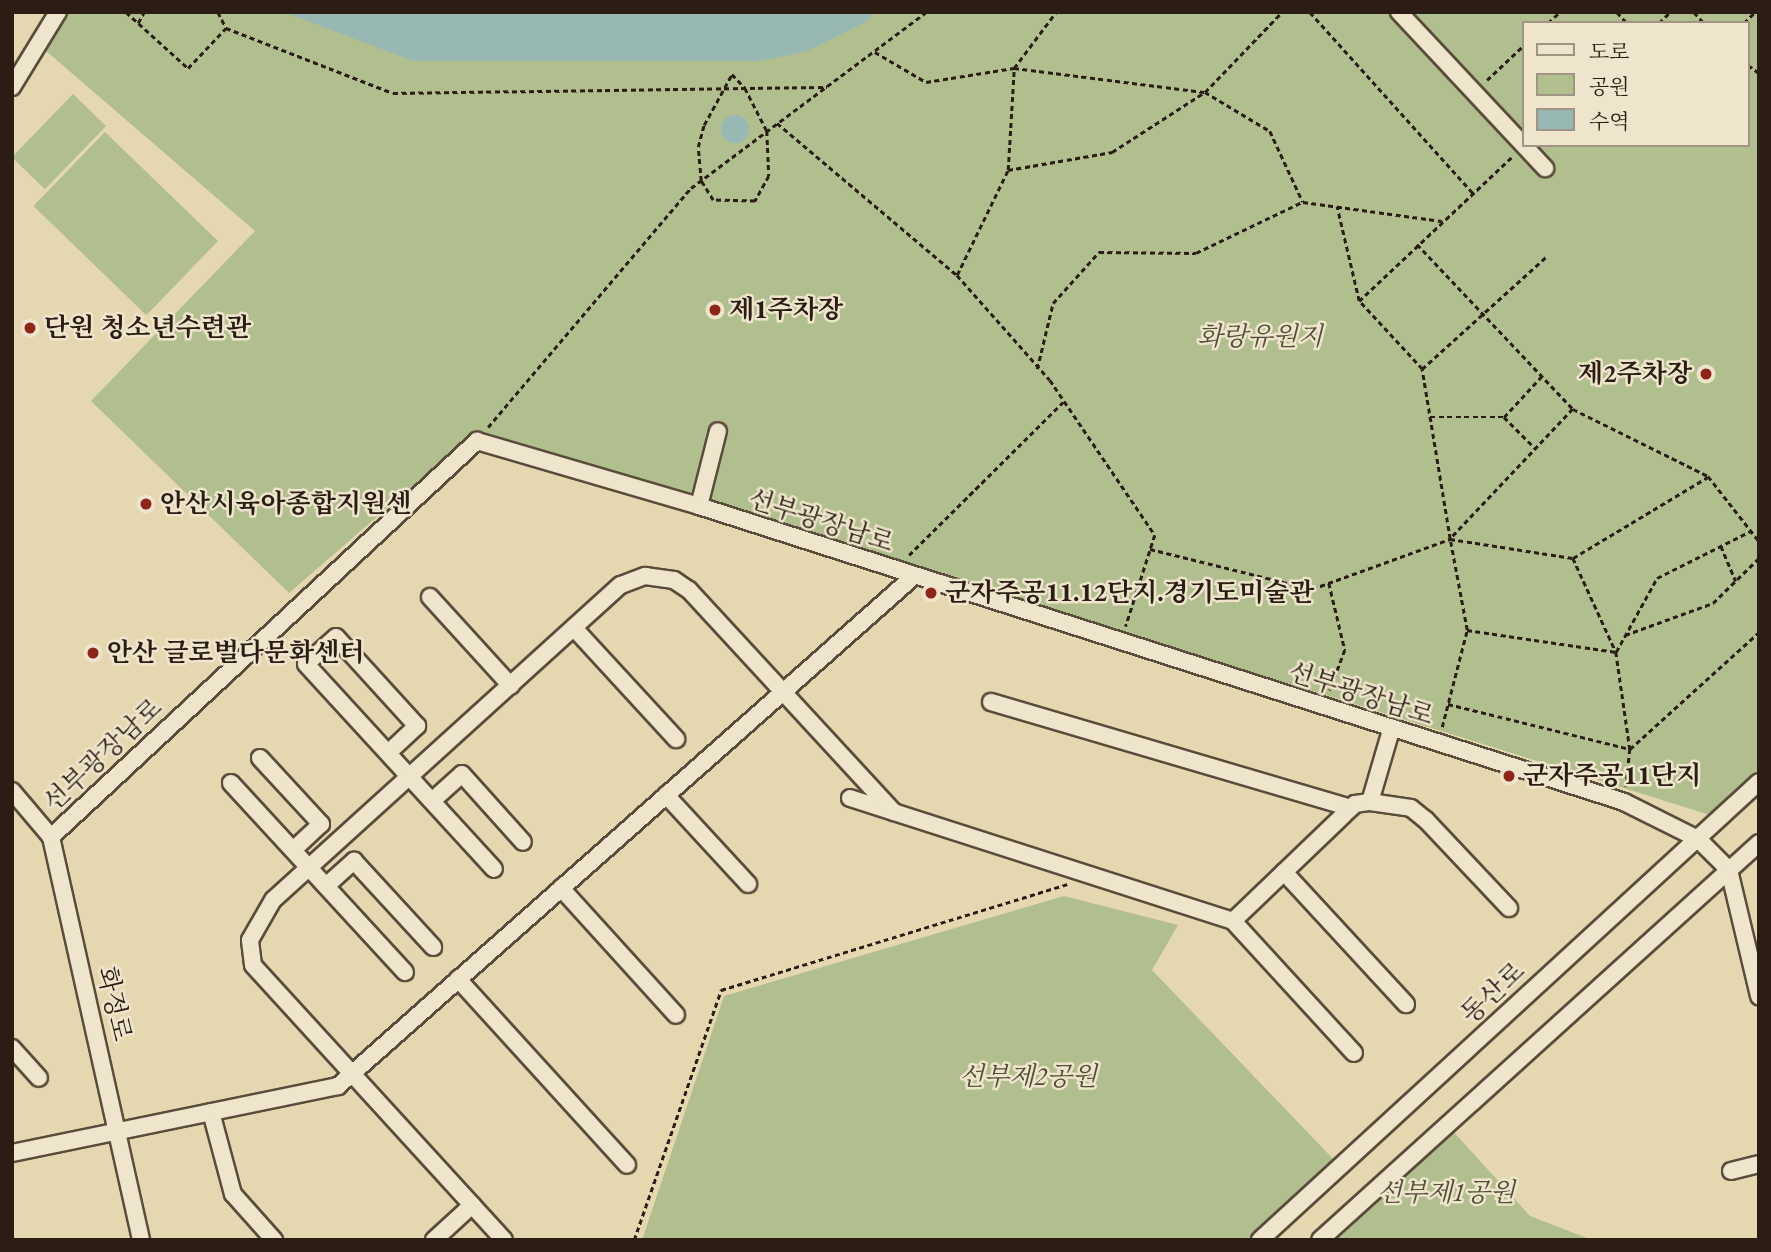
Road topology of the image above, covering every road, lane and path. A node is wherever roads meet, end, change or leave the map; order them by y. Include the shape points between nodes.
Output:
1 (58, 12) edge
2 (125, 12) edge
3 (144, 12) edge
4 (218, 12) edge
5 (926, 12) edge
6 (1056, 12) edge
7 (1282, 12) edge
8 (1310, 12) edge
9 (1399, 12) edge
10 (138, 23) junction
11 (226, 28) junction
12 (1522, 47) edge
13 (875, 52) junction
14 (1014, 68) junction
15 (12, 87) edge
16 (827, 87) junction
17 (745, 88) junction
18 (722, 89) junction
19 (1205, 92) junction
20 (1474, 92) junction
21 (777, 123) junction
22 (766, 131) junction
23 (1522, 143) edge
24 (1524, 147) edge
25 (1526, 147) edge
26 (1545, 168) dead end
27 (1008, 170) junction
28 (701, 181) junction
29 (1473, 193) junction
30 (1303, 202) junction
31 (1337, 206) junction
32 (1442, 221) junction
33 (1417, 244) junction
34 (1546, 257) dead end
35 (957, 275) junction
36 (1359, 301) junction
37 (1483, 314) junction
38 (1037, 369) junction
39 (1422, 369) junction
40 (1542, 376) junction
41 (1064, 401) junction
42 (1573, 409) junction
43 (1430, 417) junction
44 (1504, 417) junction
45 (718, 431) dead end
46 (477, 441) junction
47 (1536, 449) junction
48 (1708, 476) junction
49 (699, 506) junction
50 (1751, 531) junction
51 (1450, 539) junction
52 (1759, 541) edge
53 (1721, 546) junction
54 (1150, 549) junction
55 (1573, 558) junction
56 (1759, 558) edge
57 (894, 570) junction
58 (914, 576) junction
59 (1735, 581) junction
60 (1329, 583) junction
61 (430, 597) dead end
62 (574, 628) junction
63 (1467, 630) junction
64 (1759, 632) edge
65 (1625, 635) junction
66 (1120, 644) junction
67 (1616, 652) junction
68 (511, 686) junction
69 (783, 692) junction
70 (991, 702) dead end
71 (1448, 704) junction
72 (1324, 708) junction
73 (1391, 730) junction
74 (676, 739) dead end
75 (1437, 744) junction
76 (1630, 749) junction
77 (388, 752) junction
78 (260, 758) dead end
79 (410, 777) junction
80 (1759, 782) edge
81 (231, 783) dead end
82 (12, 791) edge
83 (666, 795) junction
84 (850, 798) dead end
85 (432, 801) junction
86 (1370, 802) junction
87 (1624, 802) junction
88 (1351, 808) junction
89 (894, 812) junction
90 (51, 837) junction
91 (1698, 839) junction
92 (523, 842) dead end
93 (1759, 844) edge
94 (293, 850) junction
95 (309, 868) junction
96 (494, 869) dead end
97 (1729, 870) junction
98 (1284, 872) junction
99 (1094, 876) junction
100 (748, 884) dead end
101 (326, 886) junction
102 (561, 888) junction
103 (1509, 908) dead end
104 (1233, 921) junction
105 (433, 947) dead end
106 (405, 972) dead end
107 (458, 979) junction
108 (1759, 996) edge
109 (1406, 1004) dead end
110 (676, 1015) dead end
111 (12, 1048) edge
112 (1354, 1053) dead end
113 (352, 1073) junction
114 (39, 1078) dead end
115 (211, 1112) junction
116 (117, 1130) junction
117 (12, 1153) edge
118 (1759, 1164) edge
119 (626, 1165) dead end
120 (1731, 1171) dead end
121 (472, 1205) junction
122 (141, 1240) edge
123 (274, 1240) edge
124 (434, 1240) edge
125 (504, 1240) edge
126 (634, 1240) edge
127 (1260, 1240) edge
128 (1320, 1240) edge

1 - 15 street
2 - 10 path
3 - 10 path
4 - 11 path
5 - 13 path
6 - 14 path
7 - 19 path
8 - 29 path
9 - 20 street
10 - 11 path via 188,68
11 - 18 path via 393,93
12 - 20 path
13 - 14 path via 926,82
13 - 16 path
14 - 19 path
14 - 27 path
16 - 17 path
16 - 21 path
17 - 18 path
17 - 18 path via 732,74
17 - 22 path
18 - 28 path via 698,147
19 - 27 path via 1112,152
19 - 30 path via 1270,131
20 - 23 street
21 - 22 path
21 - 35 path
22 - 28 path
22 - 28 path via 769,176 755,201 713,200
24 - 29 path
25 - 26 street
27 - 35 path
28 - 46 path
29 - 32 path
30 - 31 path
30 - 38 path via 1196,253 1099,252 1054,303
31 - 32 path
31 - 36 path
32 - 33 path
33 - 36 path
33 - 37 path
34 - 37 path
35 - 38 path
36 - 39 path
37 - 39 path
37 - 40 path
38 - 41 path
39 - 43 path
40 - 42 path
40 - 44 path
41 - 54 path via 1155,535
41 - 57 path
42 - 47 path
42 - 48 path
43 - 44 path
43 - 51 path
44 - 47 path
45 - 49 street
46 - 49 street, 선부광장남로
46 - 90 street, 선부광장남로
47 - 51 path
48 - 50 path
48 - 55 path
49 - 57 street, 선부광장남로
50 - 52 path
50 - 53 path
51 - 55 path
51 - 60 path
51 - 63 path
53 - 59 path
53 - 65 path via 1657,578
54 - 60 path via 1312,589
54 - 66 path
55 - 67 path
56 - 59 path
57 - 58 street, 선부광장남로
58 - 66 street, 선부광장남로
58 - 69 street
59 - 65 path via 1713,603
60 - 72 path via 1345,650
61 - 68 street
62 - 68 street
62 - 69 street via 634,579 658,576 674,580 689,590
62 - 74 street
63 - 67 path
63 - 71 path
64 - 76 path
65 - 67 path
66 - 72 street, 선부광장남로
67 - 76 path
68 - 79 street
69 - 83 street
69 - 89 street
70 - 88 street
71 - 75 path
71 - 76 path
72 - 73 street, 선부광장남로
73 - 75 street, 선부광장남로
73 - 86 street
75 - 87 street, 선부광장남로
76 - 87 path
77 - 77 street via 306,664 336,637 417,726
77 - 79 street
78 - 94 street via 321,824
79 - 85 street
79 - 95 street
80 - 91 street, 동산로
81 - 94 street
82 - 90 street, 화정로
83 - 100 street
83 - 102 street
84 - 89 street
85 - 92 street via 461,774
85 - 96 street
86 - 88 street
86 - 103 street via 1411,808
87 - 91 street, 선부광장남로
88 - 98 street
89 - 99 street
90 - 116 street, 화정로
91 - 97 street, 선부광장남로
91 - 127 street, 동산로
93 - 97 street
94 - 95 street
95 - 101 street
95 - 113 street via 262,914 249,952 253,965
97 - 108 street
97 - 128 street
98 - 104 street
98 - 109 street
99 - 104 street
99 - 126 path via 720,990
101 - 105 street via 354,861
101 - 106 street
102 - 107 street
102 - 110 street
104 - 112 street
107 - 113 street
107 - 119 street
111 - 114 street
113 - 115 street via 338,1086
113 - 121 street
115 - 116 street
115 - 123 street via 233,1194
116 - 117 street
116 - 122 street, 화정로
118 - 120 street
121 - 124 street
121 - 125 street

